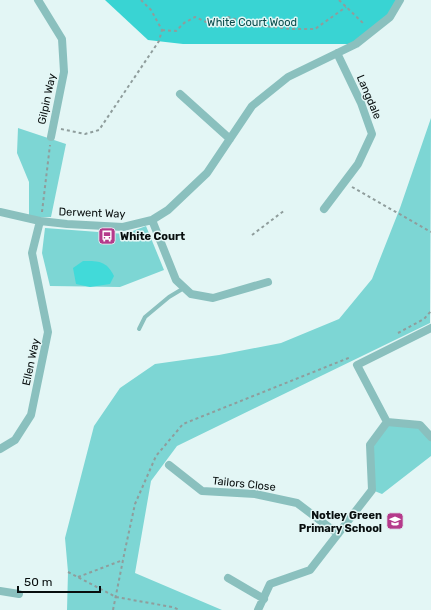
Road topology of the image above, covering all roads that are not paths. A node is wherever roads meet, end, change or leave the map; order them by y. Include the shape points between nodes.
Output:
1 (38, 0) edge
2 (400, 0) edge
3 (337, 53) junction
4 (180, 94) dead end
5 (51, 137) road end
6 (230, 139) junction
7 (324, 209) dead end
8 (0, 212) edge
9 (152, 220) junction
10 (40, 221) junction
11 (268, 282) dead end
12 (185, 288) junction
13 (431, 328) edge
14 (139, 329) dead end
15 (388, 422) junction
16 (431, 437) edge
17 (0, 449) edge
18 (169, 465) dead end
19 (338, 534) junction
20 (228, 578) dead end
21 (0, 591) edge
22 (19, 594) dead end
23 (264, 599) junction
24 (258, 610) edge

1 - 5 street, Gilpin Way via 62,39 64,72
2 - 3 street, Derwent Way via 390,17 356,44
3 - 6 street, Derwent Way via 288,77 252,106
3 - 7 street, Langdale via 361,103 372,134 358,164
4 - 6 street
6 - 9 street, Derwent Way via 207,173 168,210
8 - 10 street, Derwent Way
9 - 10 street, Derwent Way via 123,227
9 - 12 street via 176,280
10 - 17 street, Ellen Way via 32,253 48,332 31,415 15,440
11 - 12 street via 213,298 191,294
12 - 14 lane via 169,297 145,317
13 - 15 street via 357,365
15 - 16 street via 420,425
15 - 19 street via 370,445 372,490
18 - 19 street, Tailors Close via 202,491 255,494 297,503
19 - 23 street via 310,570 270,584
20 - 23 street
21 - 22 street
23 - 24 street

